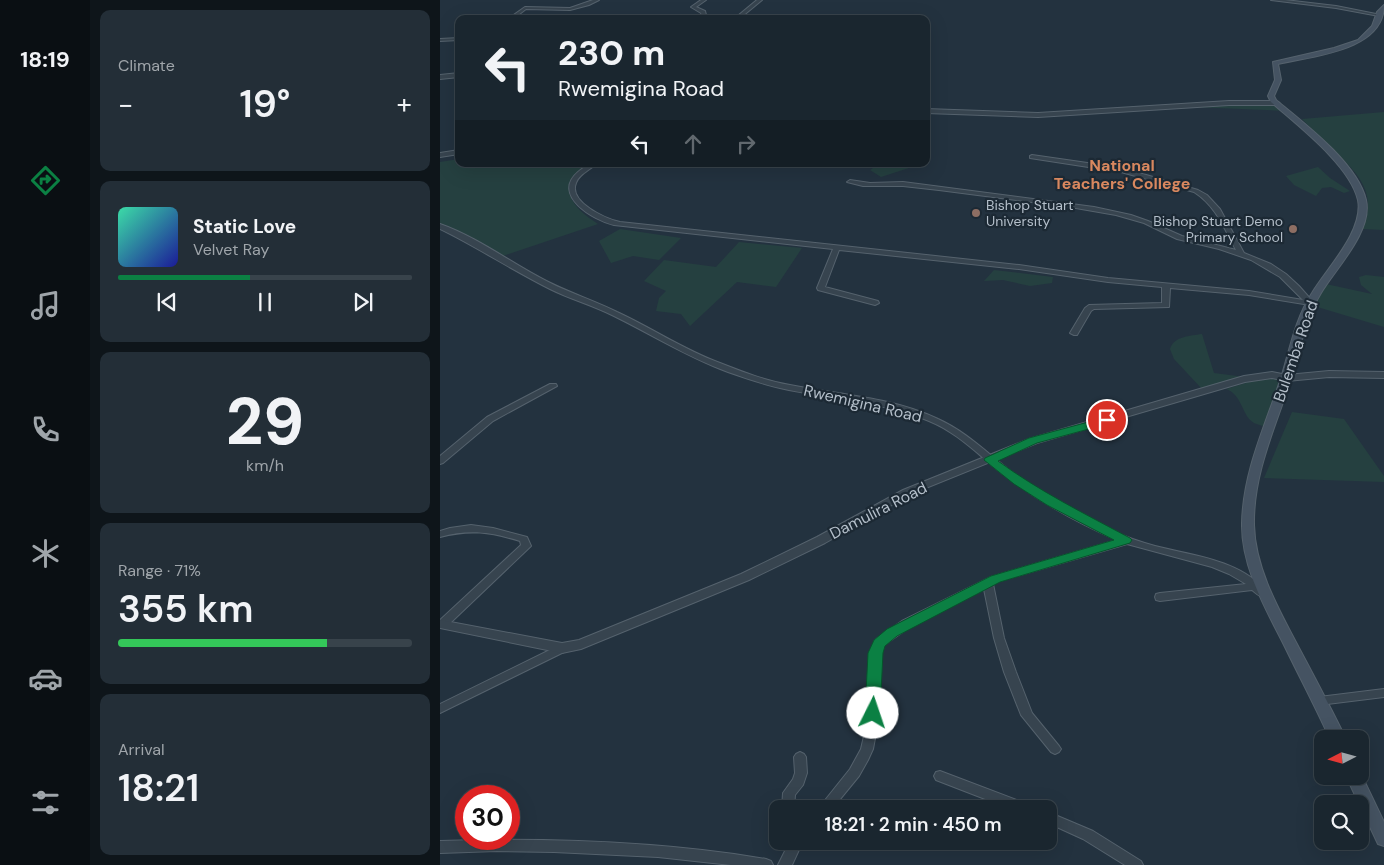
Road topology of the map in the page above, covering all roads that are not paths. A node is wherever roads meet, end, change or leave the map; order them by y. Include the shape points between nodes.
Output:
1 (598, 0) edge
2 (704, 0) edge
3 (760, 0) edge
4 (1274, 0) edge
5 (530, 3) dead end
6 (525, 8) junction
7 (1382, 11) edge
8 (515, 15) edge
9 (703, 15) edge
10 (741, 15) edge
11 (455, 39) edge
12 (440, 40) edge
13 (455, 75) edge
14 (440, 76) edge
15 (1274, 103) junction
16 (930, 111) edge
17 (455, 153) edge
18 (440, 155) edge
19 (1032, 157) dead end
20 (589, 167) edge
21 (850, 182) dead end
22 (440, 226) edge
23 (837, 247) junction
24 (1241, 252) junction
25 (1166, 286) junction
26 (875, 303) dead end
27 (1310, 304) junction
28 (1074, 333) dead end
29 (1384, 375) edge
30 (1287, 378) junction
31 (554, 386) dead end
32 (989, 460) junction
33 (440, 461) edge
34 (440, 534) edge
35 (1126, 540) junction
36 (988, 583) junction
37 (1256, 586) junction
38 (1160, 597) dead end
39 (1270, 603) junction
40 (441, 624) edge
41 (562, 648) junction
42 (1384, 693) edge
43 (1319, 701) junction
44 (440, 709) edge
45 (1334, 730) edge
46 (1055, 749) dead end
47 (800, 757) dead end
48 (940, 776) dead end
49 (1358, 785) edge
50 (789, 800) edge
51 (831, 800) edge
52 (1003, 800) edge
53 (1057, 821) edge
54 (1384, 839) edge
55 (440, 847) edge
56 (792, 850) edge
57 (736, 863) edge
58 (766, 865) edge
59 (785, 865) edge
60 (1136, 865) edge

1 - 6 street via 570,10
2 - 9 street via 693,7
3 - 10 street
4 - 7 street
5 - 6 street
6 - 8 street
7 - 15 main road via 1375,27 1360,41 1275,63 1278,80 1271,96
11 - 12 street
13 - 14 street
15 - 16 street via 1050,115
15 - 27 main road, Bulemba Road via 1300,123 1347,172 1362,201 1362,212 1353,237
17 - 18 street
19 - 24 street via 1122,170 1196,191 1219,211
20 - 23 street via 575,178 571,190 573,196 601,220
21 - 24 street via 862,186 903,184 1112,212 1146,222 1175,236
22 - 32 street, Rwemigina Road via 551,287 622,316 681,351 778,384 922,415 956,432
23 - 25 street
23 - 26 street via 821,288
24 - 27 street via 1276,271 1298,288
25 - 27 street via 1249,293
25 - 28 street via 1166,305 1092,307
27 - 30 main road, Bulemba Road
29 - 30 street, Damulira Road via 1328,374
30 - 32 street, Damulira Road via 1272,375 1220,385 1033,441
30 - 39 main road, Bulemba Road via 1265,435 1249,502 1249,544
31 - 33 street via 490,420
32 - 35 street, Rwemigina Road via 1052,502
32 - 41 street, Damulira Road via 901,495 745,578 598,638
34 - 40 street via 468,528 491,530 524,539 526,546
35 - 36 street
35 - 37 street, Rwemigina Road via 1213,564
36 - 46 street via 999,638 1027,715
36 - 51 street via 906,624 879,644 867,743 862,759
37 - 38 street
37 - 39 street, Rwemigina Road
39 - 43 main road, Bulemba Road
40 - 41 street, Damulira Road
41 - 44 street
42 - 43 street
43 - 45 main road, Bulemba Road
47 - 50 street via 799,781 789,793
48 - 52 street
49 - 54 main road
53 - 60 street via 1088,835
55 - 57 street via 487,844 638,850 703,854
56 - 59 street
57 - 58 street

